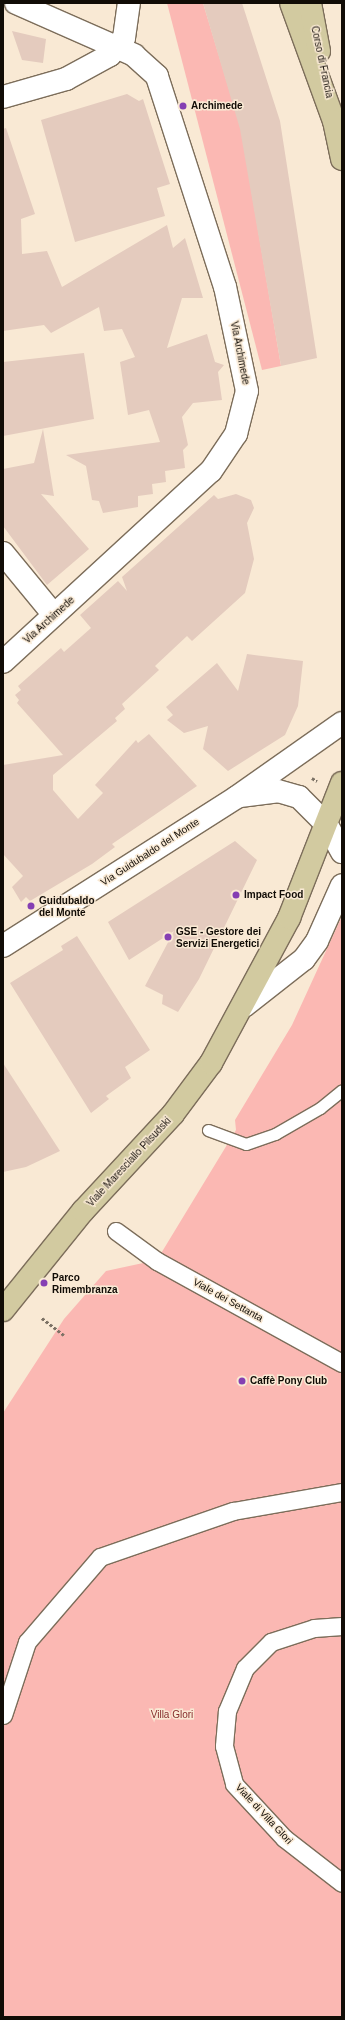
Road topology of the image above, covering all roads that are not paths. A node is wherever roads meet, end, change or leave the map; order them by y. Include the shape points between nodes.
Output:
1 (16, 3) edge
2 (129, 3) edge
3 (291, 3) edge
4 (310, 3) edge
5 (118, 48) junction
6 (3, 97) edge
7 (334, 121) junction
8 (342, 159) edge
9 (3, 553) edge
10 (54, 615) junction
11 (3, 662) edge
12 (342, 723) edge
13 (342, 783) edge
14 (237, 797) junction
15 (327, 825) junction
16 (342, 852) edge
17 (342, 884) edge
18 (3, 946) edge
19 (244, 1006) junction
20 (342, 1090) edge
21 (208, 1130) dead end
22 (116, 1231) dead end
23 (3, 1310) edge
24 (342, 1363) edge
25 (342, 1492) edge
26 (342, 1626) edge
27 (3, 1715) edge
28 (341, 1882) edge

1 - 5 street, Via Archimede
2 - 5 street via 128,25
3 - 7 main road
4 - 7 main road, Corso di Francia
5 - 6 street via 101,62 66,79
5 - 10 street, Via Archimede via 150,66 162,87 230,305 247,391 236,434 218,463
7 - 8 main road
9 - 10 street
10 - 11 street, Via Archimede
12 - 14 street, Via Guidubaldo del Monte
13 - 15 main road, Viale Maresciallo Pilsudski
14 - 15 street, Via Guidubaldo del Monte via 278,791 293,794 314,808
14 - 18 street, Via Guidubaldo del Monte
15 - 16 street
15 - 19 main road, Viale Maresciallo Pilsudski via 289,918
17 - 19 street, Viale Maresciallo Pilsudski via 317,941 304,959
19 - 23 main road, Viale Maresciallo Pilsudski via 211,1063 173,1114 83,1211
20 - 21 lane via 320,1108 275,1134 246,1144
22 - 24 street, Viale dei Settanta via 157,1260
25 - 27 street via 233,1511 100,1557 26,1642
26 - 28 street, Viale di Villa Glori via 314,1628 271,1642 245,1668 228,1711 224,1746 234,1784 284,1838

